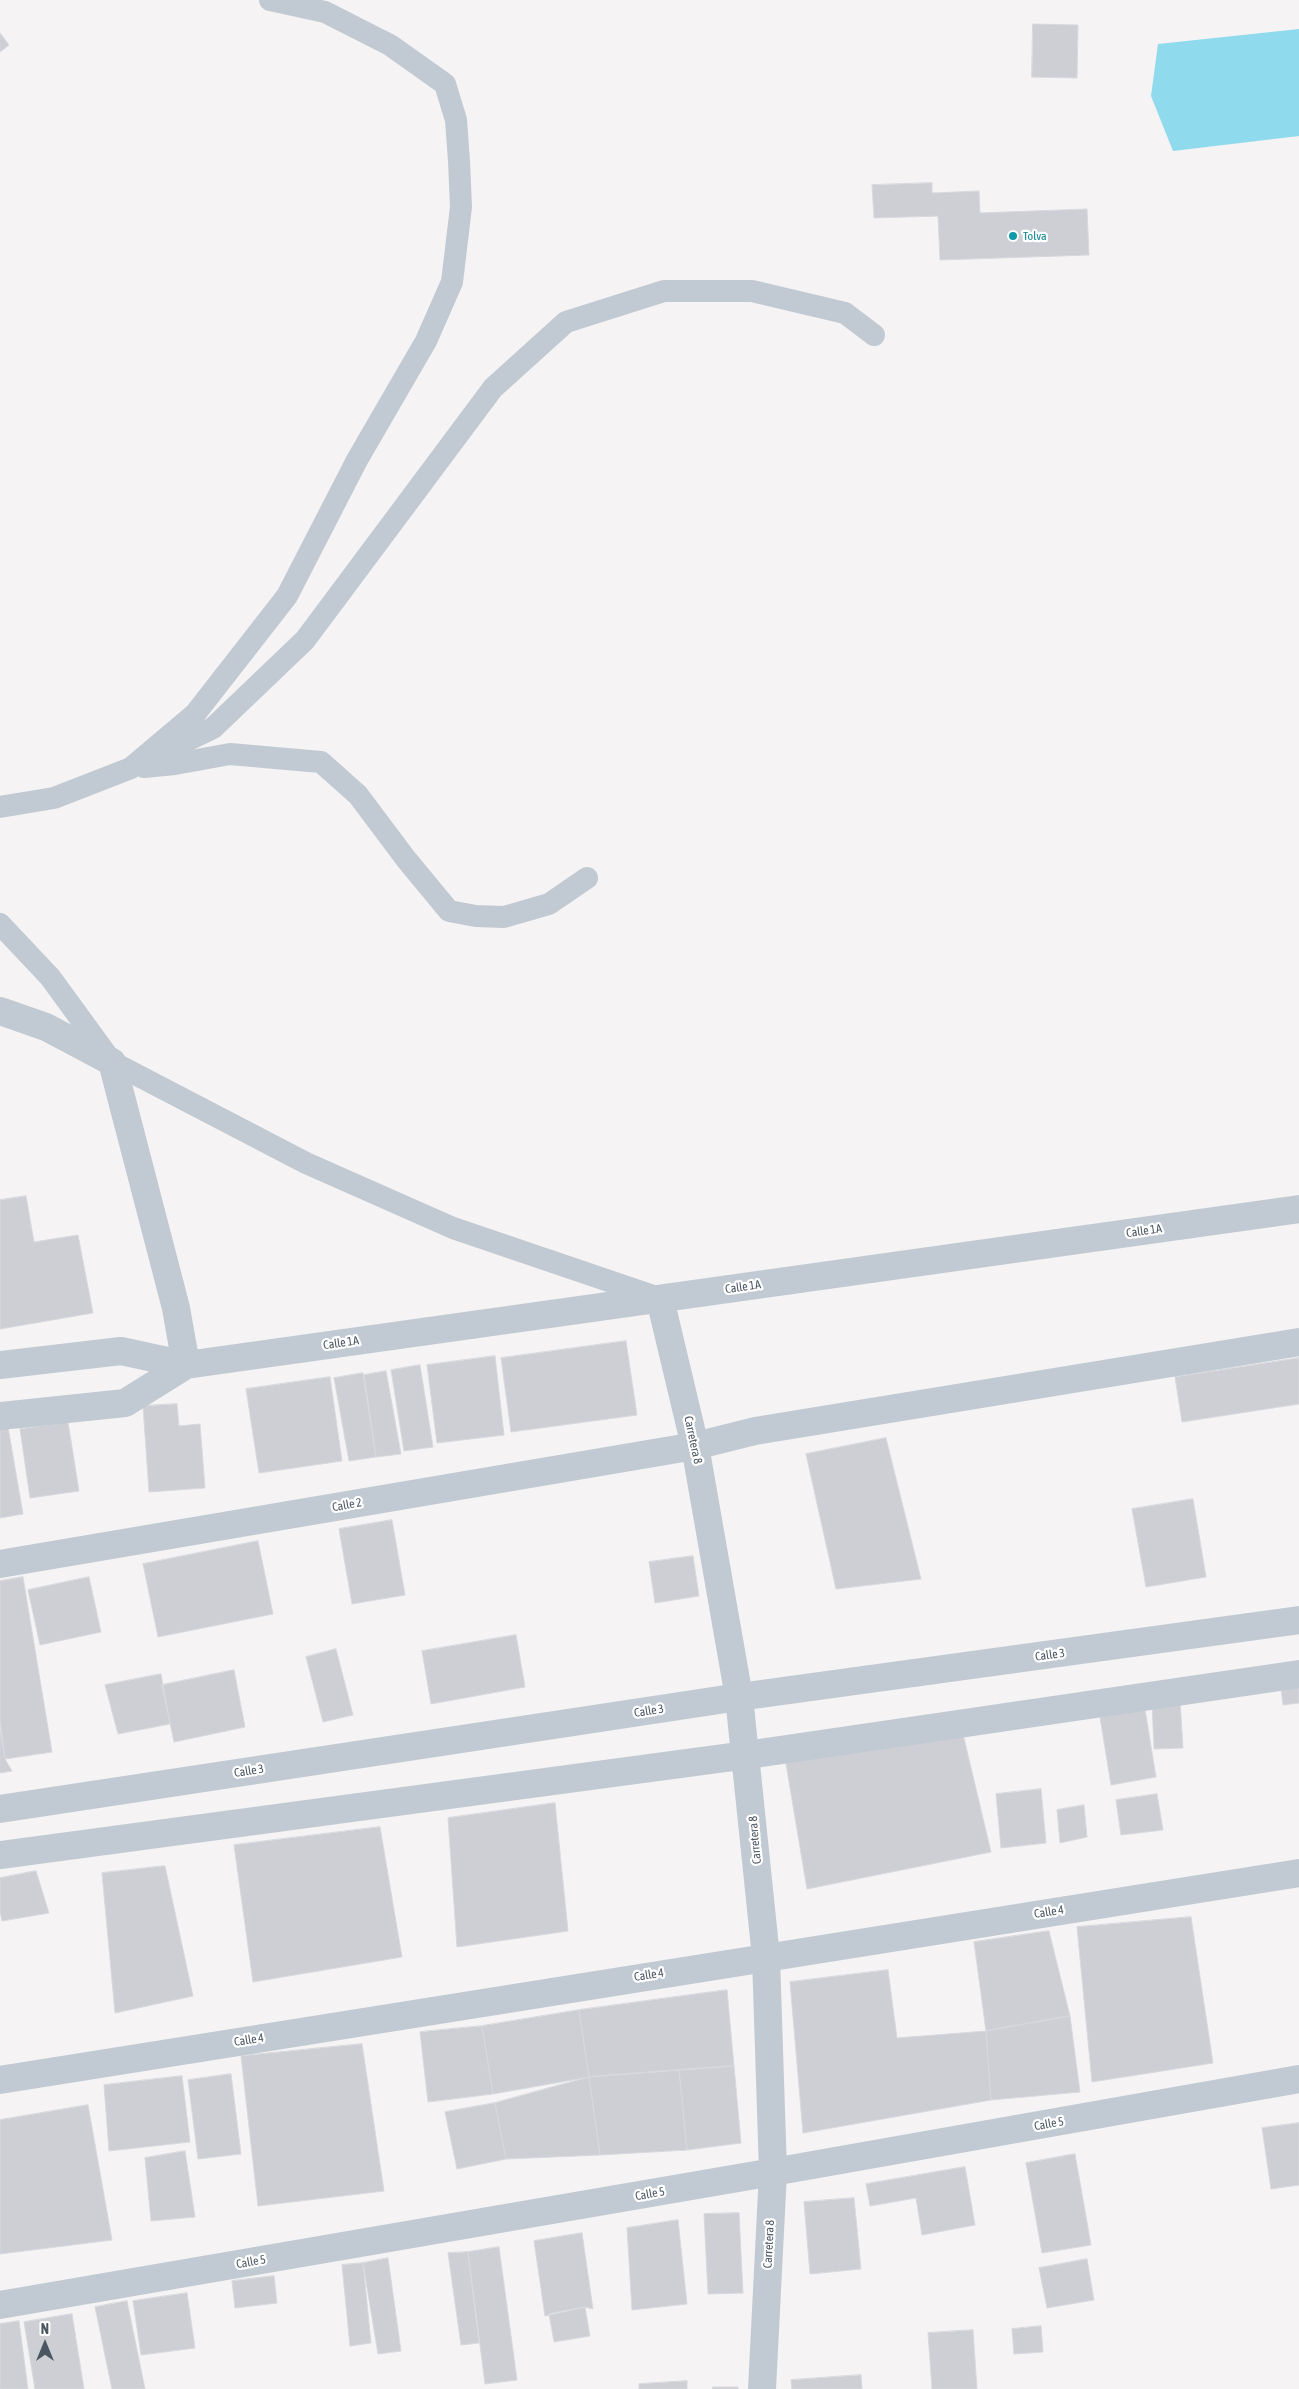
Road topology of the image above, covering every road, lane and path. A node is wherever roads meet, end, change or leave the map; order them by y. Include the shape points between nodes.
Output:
1 (270, 0) edge
2 (874, 335) dead end
3 (131, 768) junction
4 (0, 807) edge
5 (587, 878) dead end
6 (0, 924) edge
7 (0, 1011) edge
8 (112, 1062) junction
9 (1299, 1209) edge
10 (660, 1299) junction
11 (1299, 1342) edge
12 (0, 1365) edge
13 (186, 1365) junction
14 (0, 1416) edge
15 (695, 1446) junction
16 (0, 1564) edge
17 (1299, 1620) edge
18 (1299, 1674) edge
19 (739, 1697) junction
20 (747, 1755) junction
21 (0, 1809) edge
22 (0, 1855) edge
23 (1299, 1873) edge
24 (766, 1956) junction
25 (1299, 2079) edge
26 (0, 2080) edge
27 (773, 2172) junction
28 (0, 2305) edge
29 (762, 2389) edge

1 - 3 lane via 325,12 390,45 445,84 456,120 459,161 460,207 452,282 426,341 357,460 287,596 195,714
2 - 3 lane via 844,313 752,291 664,291 566,322 493,388 305,640 212,728
3 - 4 lane via 54,798
3 - 5 lane via 230,754 321,762 358,795 449,911 504,917 549,904
6 - 8 lane via 50,977
7 - 8 street via 46,1027
8 - 10 lane via 306,1163 453,1228
8 - 13 street via 176,1308
9 - 10 street, Calle 1A
10 - 13 street, Calle 1A
10 - 15 street, Carretera 8
11 - 15 street, Calle 2 via 755,1431
12 - 13 street, Calle 1A via 121,1352
13 - 14 street, Calle 1A via 125,1403
15 - 16 street, Calle 2
15 - 19 street, Carretera 8
17 - 19 street, Calle 3
18 - 20 street
19 - 20 street, Carretera 8
19 - 21 street, Calle 3
20 - 22 street
20 - 24 street, Carretera 8
23 - 24 street, Calle 4
24 - 26 street, Calle 4
24 - 27 street, Carretera 8
25 - 27 street, Calle 5
27 - 28 street, Calle 5
27 - 29 street, Carretera 8

